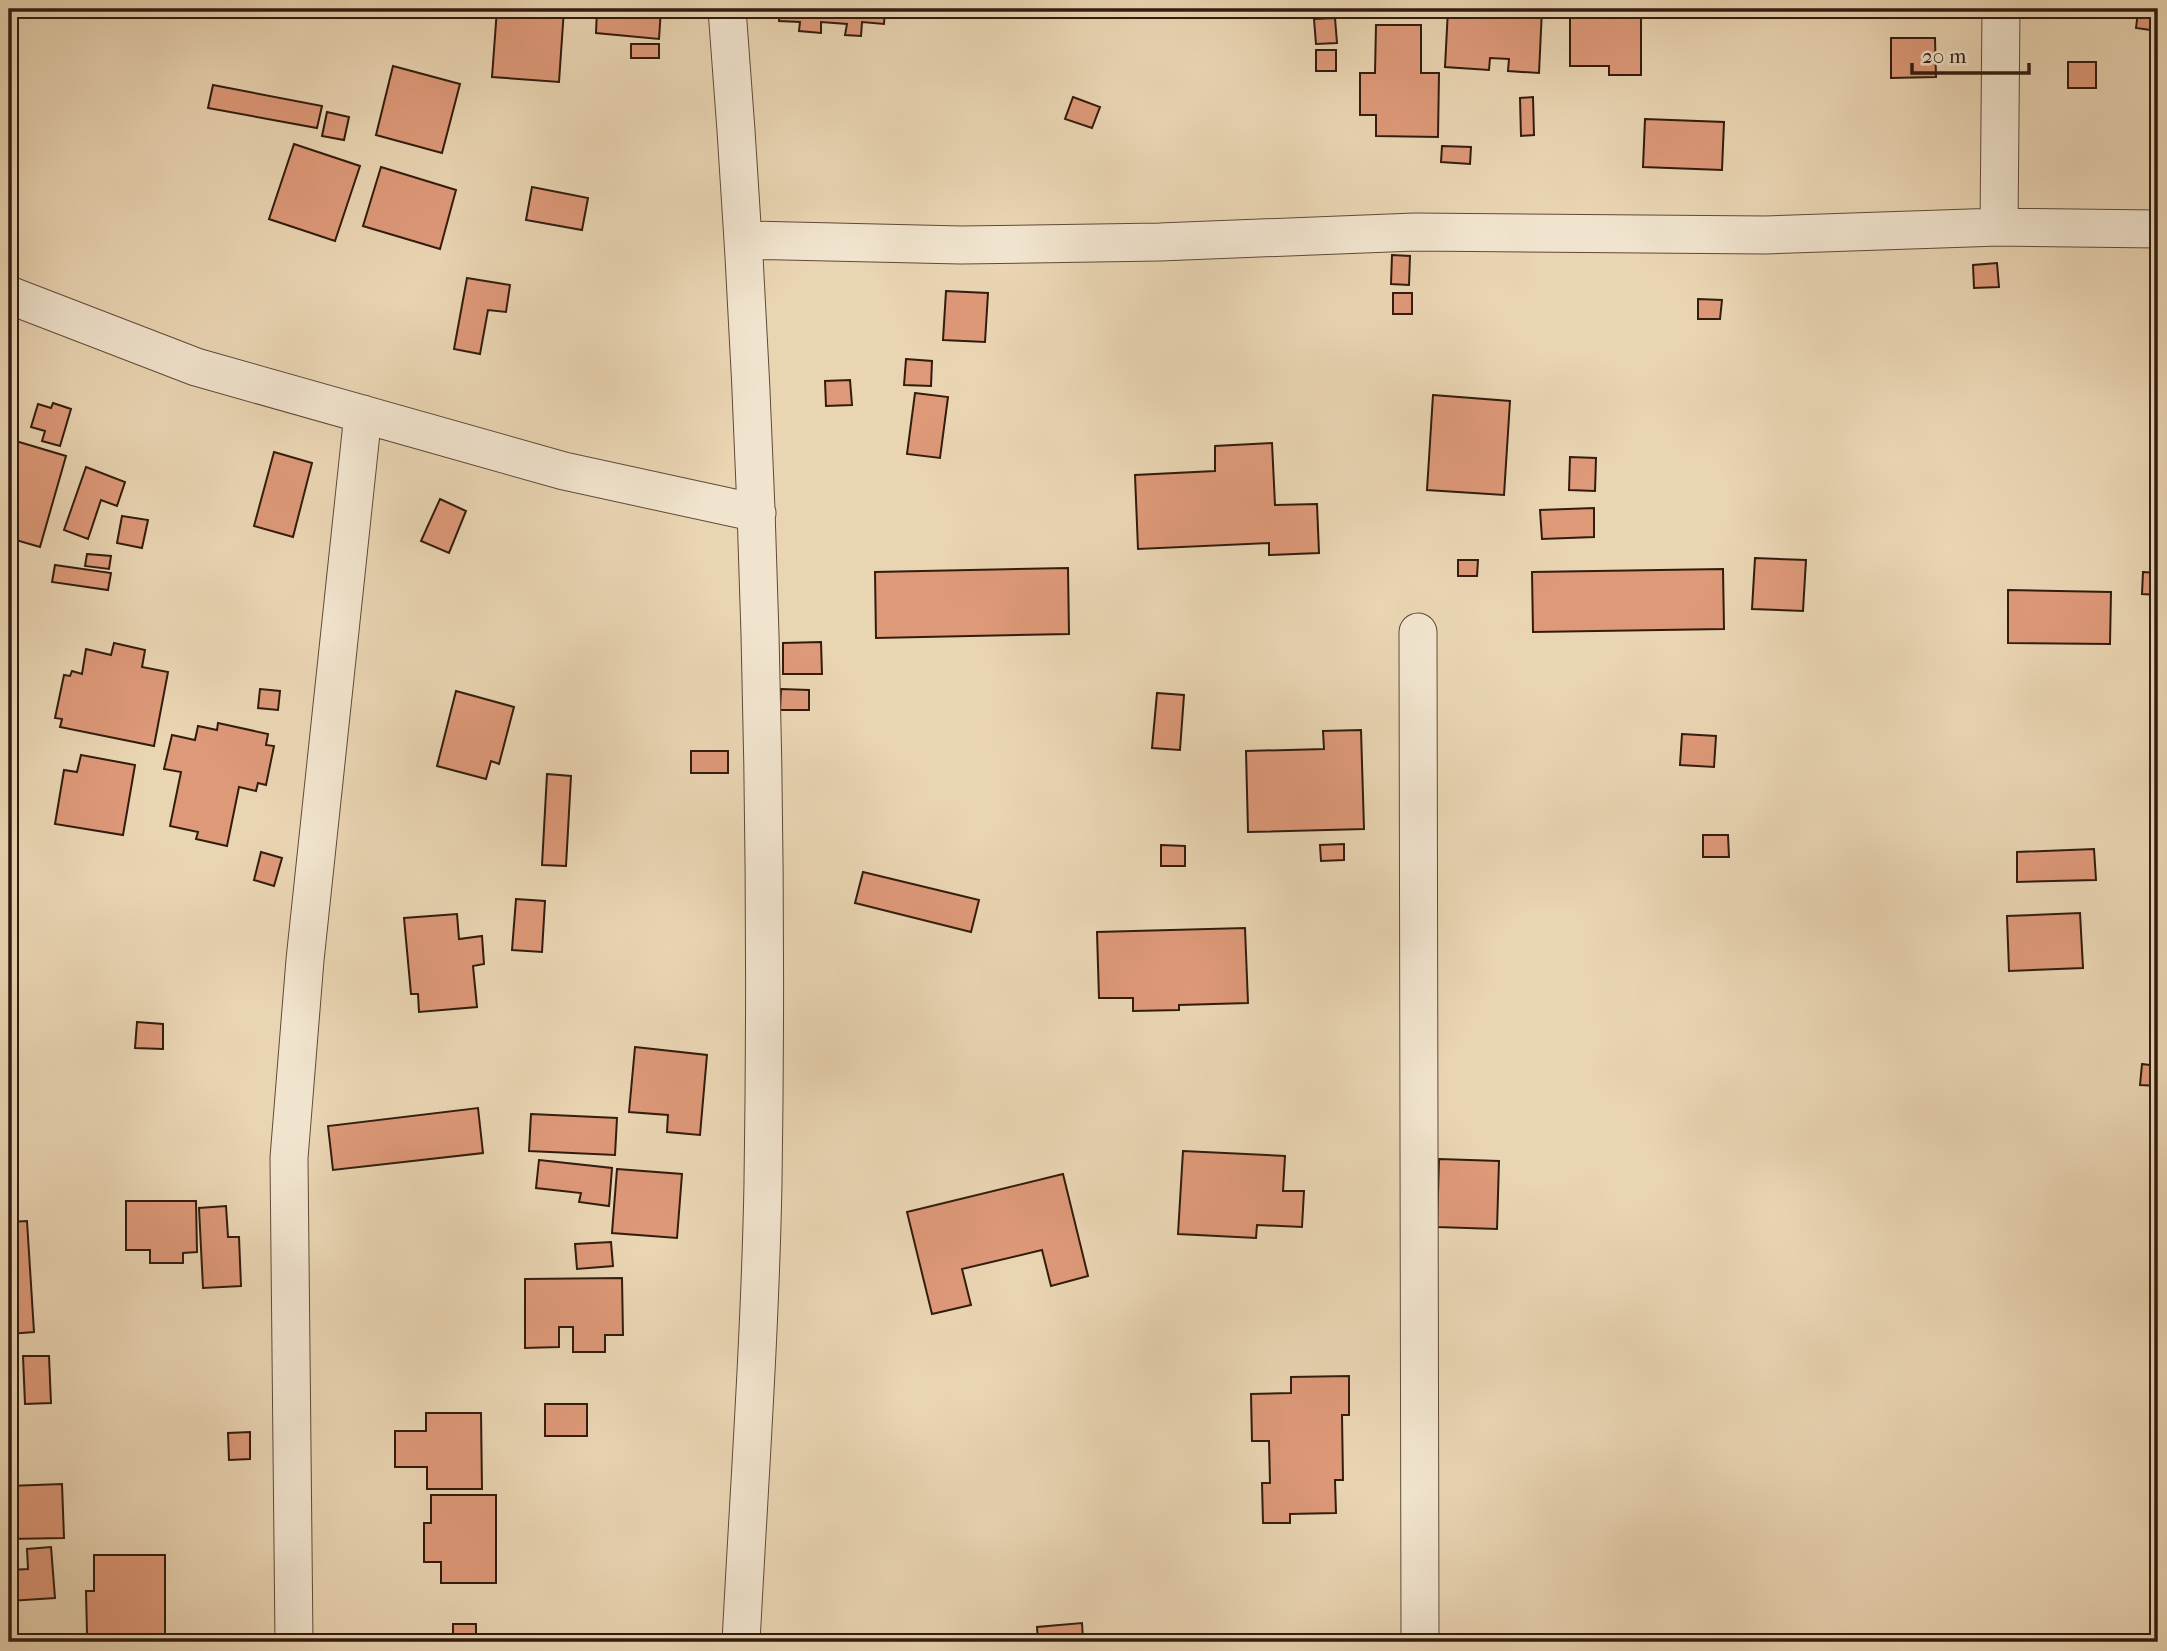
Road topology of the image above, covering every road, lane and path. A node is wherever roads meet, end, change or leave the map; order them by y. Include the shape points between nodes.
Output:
1 (727, 9) edge
2 (2001, 9) edge
3 (1999, 227) junction
4 (2158, 229) edge
5 (746, 240) junction
6 (9, 295) edge
7 (363, 414) junction
8 (757, 513) junction
9 (1418, 632) dead end
10 (294, 1642) edge
11 (741, 1642) edge
12 (1420, 1642) edge

1 - 5 street
2 - 3 street
3 - 4 street
3 - 5 street via 1765,235 1415,232 961,245
5 - 8 street
6 - 7 street via 196,367
7 - 8 street via 564,471
7 - 10 street via 305,960 289,1158
8 - 11 street via 765,882 763,1187
9 - 12 street

